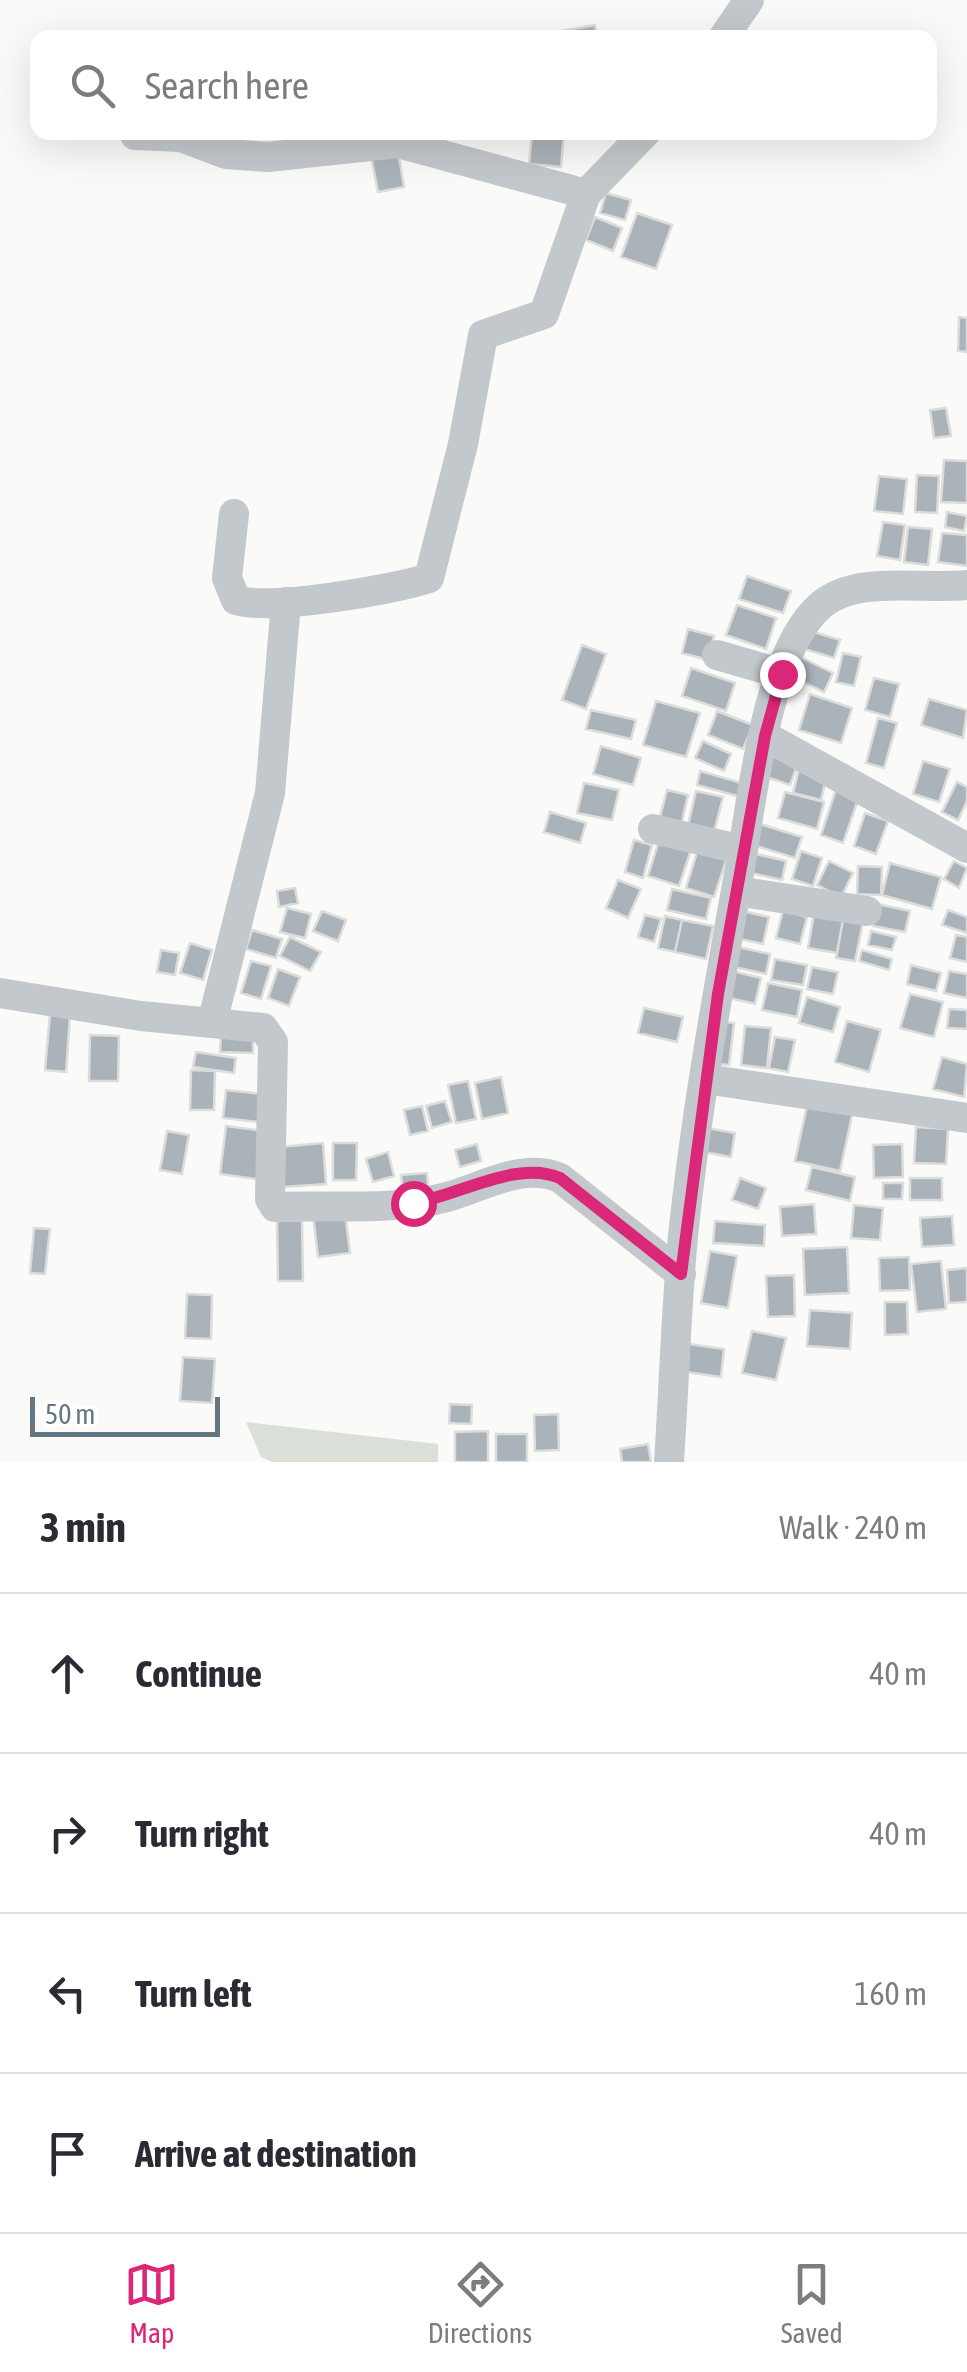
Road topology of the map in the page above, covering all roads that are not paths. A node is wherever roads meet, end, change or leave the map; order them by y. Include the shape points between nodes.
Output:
1 (750, 0) edge
2 (728, 30) edge
3 (191, 140) edge
4 (637, 140) edge
5 (586, 194) junction
6 (234, 514) dead end
7 (967, 585) edge
8 (286, 602) junction
9 (717, 655) dead end
10 (782, 674) junction
11 (765, 736) junction
12 (653, 830) dead end
13 (967, 848) edge
14 (744, 850) junction
15 (736, 891) junction
16 (867, 911) dead end
17 (0, 993) edge
18 (212, 1024) junction
19 (706, 1079) junction
20 (967, 1118) edge
21 (681, 1274) junction
22 (668, 1462) edge

1 - 2 street
3 - 5 street via 226,154 268,157 398,143
4 - 5 street
5 - 8 street via 544,314 483,334 429,578
6 - 8 street via 227,578 232,594 247,604
7 - 10 street via 872,588 824,602 798,632
8 - 18 street via 270,793
9 - 10 street
10 - 11 street
11 - 13 street
11 - 14 street
12 - 14 street
14 - 15 street
15 - 16 street
15 - 19 street
17 - 18 street
18 - 21 street via 263,1028 273,1042 274,1208 413,1203 547,1172
19 - 20 street
19 - 21 street
21 - 22 street

